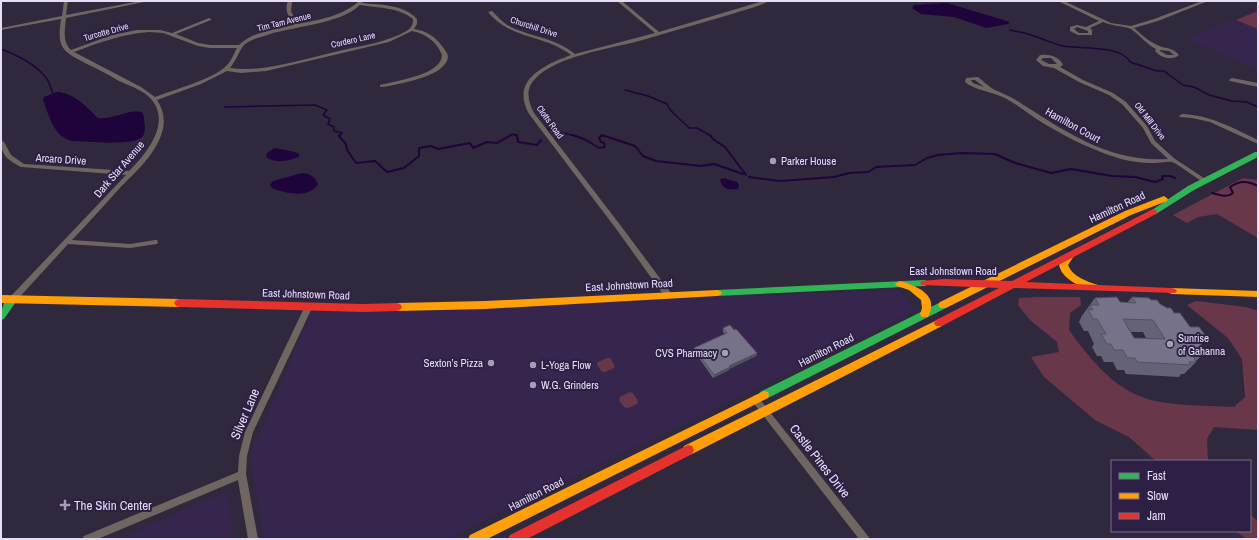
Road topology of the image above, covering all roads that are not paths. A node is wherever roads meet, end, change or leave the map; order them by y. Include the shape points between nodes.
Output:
1 (66, 1) edge
2 (146, 1) edge
3 (619, 1) edge
4 (767, 1) edge
5 (1060, 1) edge
6 (1206, 1) edge
7 (290, 2) dead end
8 (361, 3) edge
9 (490, 12) dead end
10 (65, 17) junction
11 (208, 19) dead end
12 (1102, 21) junction
13 (296, 26) junction
14 (1131, 27) junction
15 (1086, 28) dead end
16 (1, 29) edge
17 (411, 30) junction
18 (173, 34) junction
19 (658, 34) junction
20 (241, 46) junction
21 (1159, 48) dead end
22 (70, 52) junction
23 (575, 56) junction
24 (1055, 66) dead end
25 (227, 69) junction
26 (1232, 80) dead end
27 (1258, 85) edge
28 (382, 86) dead end
29 (993, 91) dead end
30 (154, 99) junction
31 (1182, 116) dead end
32 (1, 142) edge
33 (1258, 142) edge
34 (1258, 154) edge
35 (1173, 160) junction
36 (132, 173) junction
37 (1205, 181) junction
38 (1191, 188) junction
39 (67, 242) junction
40 (155, 242) dead end
41 (1070, 256) junction
42 (988, 283) junction
43 (897, 284) junction
44 (1015, 284) junction
45 (1098, 288) junction
46 (1257, 294) edge
47 (668, 295) junction
48 (1, 299) edge
49 (14, 299) junction
50 (308, 306) junction
51 (925, 314) junction
52 (1, 316) edge
53 (755, 399) junction
54 (765, 411) junction
55 (242, 474) junction
56 (87, 539) edge
57 (253, 539) edge
58 (474, 539) edge
59 (514, 539) edge
60 (865, 539) edge

1 - 10 street
2 - 10 street
3 - 19 street
4 - 19 street, Clotts Road
5 - 12 street
6 - 14 street
7 - 13 street via 288,11
8 - 13 street, Tim Tam Avenue via 344,13
8 - 17 street via 409,13 415,19
9 - 23 street, Churchill Drive via 506,27 549,40
10 - 16 street
10 - 22 street via 64,44
11 - 18 street
12 - 14 street
12 - 15 street
13 - 20 street, Tim Tam Avenue via 264,34
14 - 21 street
17 - 25 street, Cordero Lane via 387,41 266,69
17 - 28 street via 428,34 434,39 444,52 443,62 436,70 427,74
18 - 20 street, Turcotte Drive via 200,45
18 - 22 street, Turcotte Drive via 159,31 128,34
19 - 23 street, Clotts Road
20 - 25 street, Tim Tam Avenue
22 - 30 street
23 - 47 street, Clotts Road via 537,73 526,87 526,104
24 - 35 street, Old Mill Drive via 1124,103 1145,127 1153,142
25 - 30 street
26 - 27 street
29 - 35 street, Hamilton Court via 1020,104 1078,140 1108,154 1146,162
30 - 36 street, Dark Star Avenue via 161,117 160,133 153,147
31 - 33 street via 1198,117 1216,123
32 - 36 street, Arcaro Drive via 10,159 23,166
34 - 37 main road, Hamilton Road
35 - 37 street, Old Mill Drive
36 - 39 street, Dark Star Avenue
37 - 38 main road, Hamilton Road
38 - 41 main road, Hamilton Road via 1146,216
38 - 42 main road, Hamilton Road via 1128,213
39 - 40 street via 130,246
39 - 49 street, Dark Star Avenue
41 - 44 main road, Hamilton Road
41 - 45 main road via 1063,265 1064,270 1085,284
42 - 43 main road, East Johnstown Road
42 - 44 main road, East Johnstown Road
42 - 51 main road, Hamilton Road
43 - 47 main road, East Johnstown Road
43 - 51 main road via 912,288 925,298
44 - 45 main road, East Johnstown Road
44 - 54 main road, Hamilton Road
45 - 46 main road, East Johnstown Road
47 - 50 main road, East Johnstown Road via 485,305 363,308
48 - 49 main road, East Johnstown Road
49 - 50 main road, East Johnstown Road
49 - 52 main road
50 - 55 street, Silver Lane via 249,432
51 - 53 main road, Hamilton Road
53 - 54 street, Castle Pines Drive
53 - 58 main road, Hamilton Road
54 - 59 main road, Hamilton Road
54 - 60 street, Castle Pines Drive
55 - 56 street
55 - 57 street, Silver Lane

